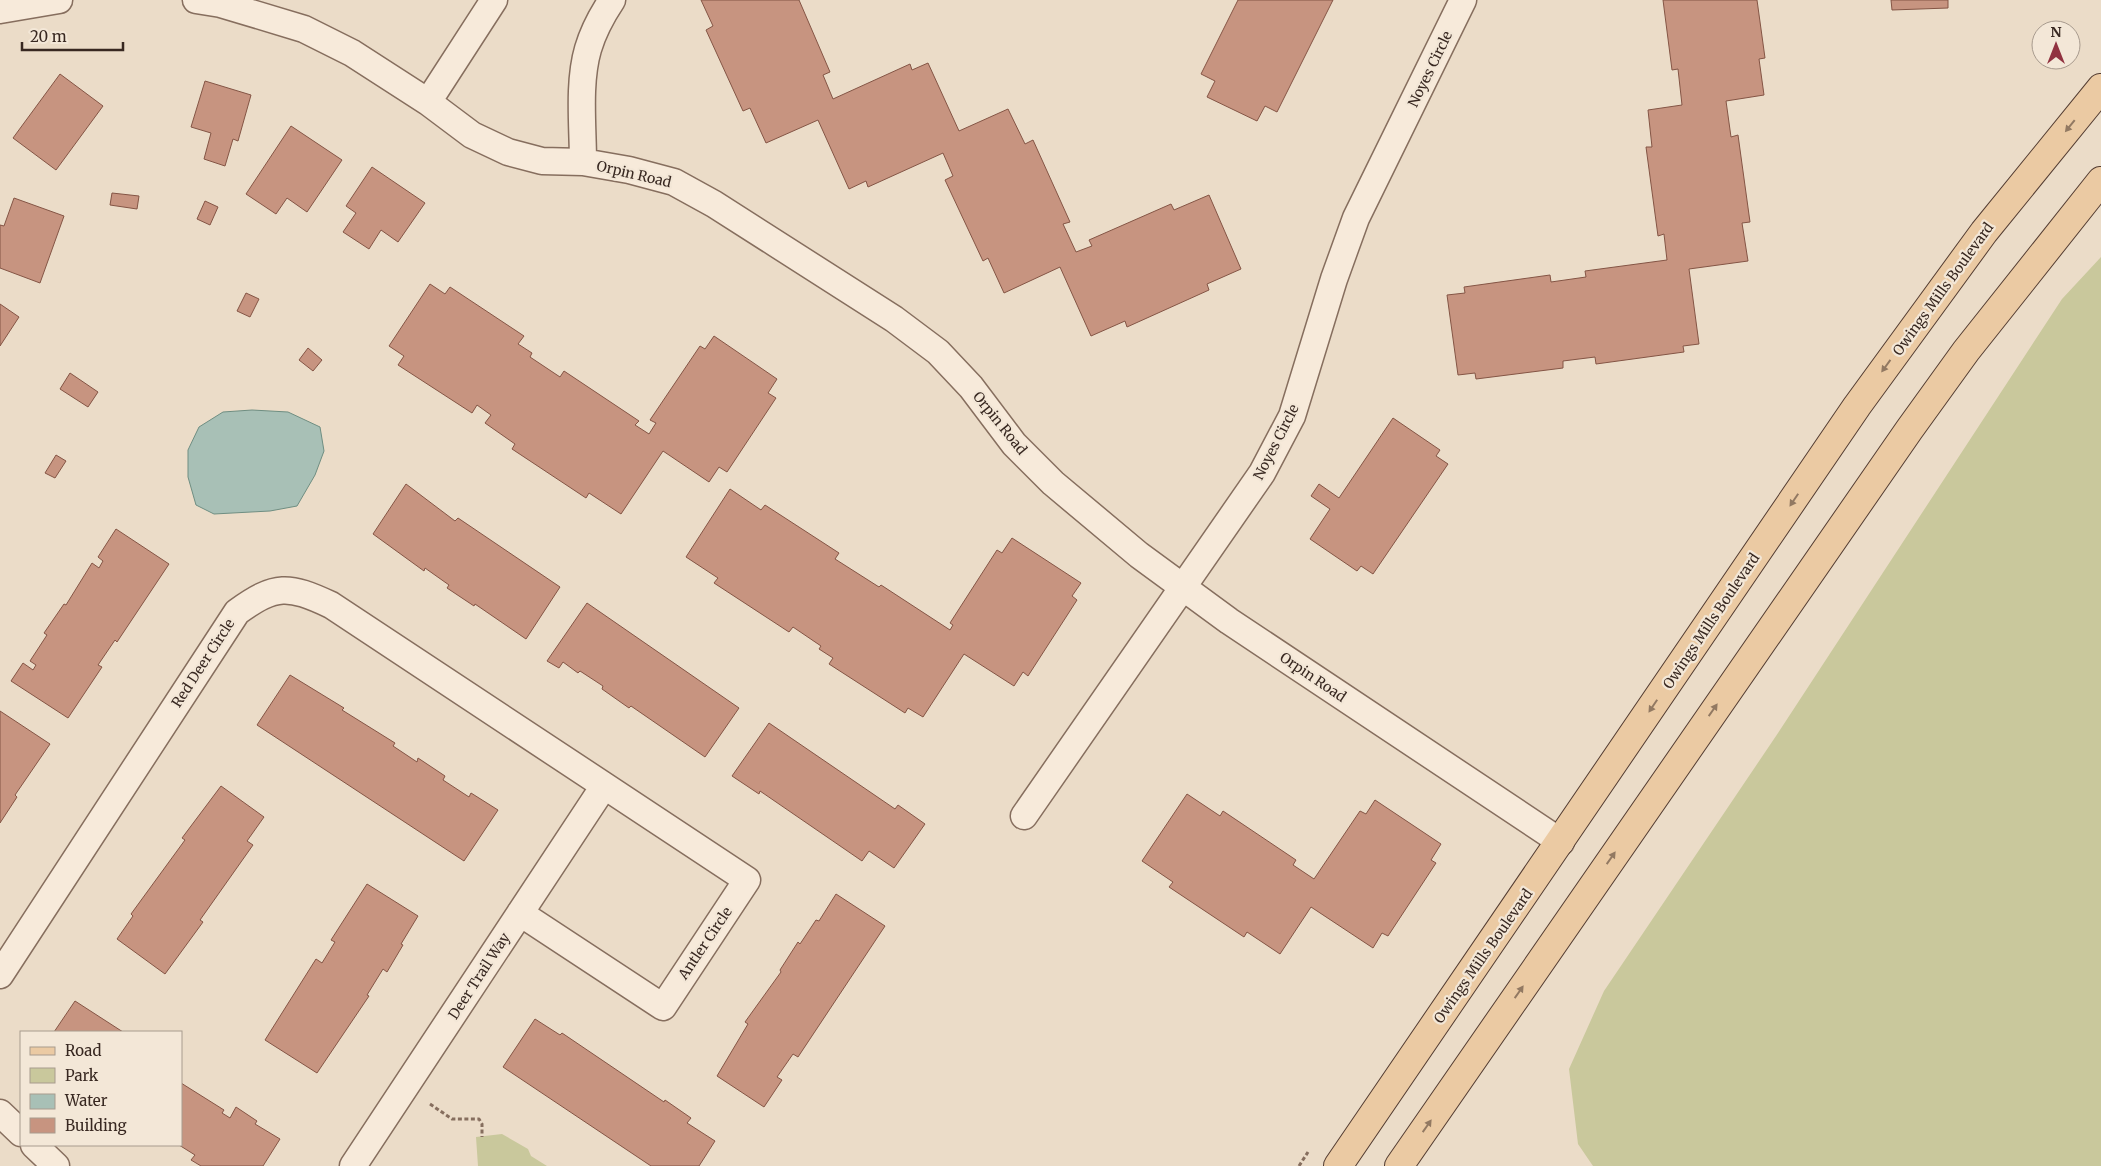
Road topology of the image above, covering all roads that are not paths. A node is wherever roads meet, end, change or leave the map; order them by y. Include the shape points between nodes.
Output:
1 (59, 0) edge
2 (196, 0) edge
3 (494, 0) edge
4 (612, 0) edge
5 (1463, 0) edge
6 (0, 10) edge
7 (2101, 88) edge
8 (428, 102) junction
9 (583, 162) junction
10 (2101, 181) edge
11 (1183, 588) junction
12 (604, 786) junction
13 (1024, 816) dead end
14 (1561, 842) junction
15 (520, 913) junction
16 (0, 974) edge
17 (0, 1113) edge
18 (20, 1132) edge
19 (35, 1146) edge
20 (56, 1166) edge
21 (354, 1166) edge
22 (1338, 1166) edge
23 (1399, 1166) edge

1 - 6 street
2 - 8 street, Orpin Road via 304,29 352,53
3 - 8 street
4 - 9 street via 588,50 582,86
5 - 11 street, Noyes Circle via 1356,218 1292,416 1262,473
7 -> 14 main road, Owings Mills Boulevard via 1984,232 1863,398
8 - 9 street, Orpin Road via 472,136 508,152 542,161
9 - 11 street, Orpin Road via 674,182 894,319 938,352 972,387 1014,444 1054,483 1138,555
23 -> 10 main road via 1909,430 1978,336
11 - 13 street, Noyes Circle
11 - 14 street, Orpin Road
12 - 15 street, Deer Trail Way
12 - 15 street, Antler Circle via 748,880 663,1007
12 - 16 street, Red Deer Circle via 331,605 306,594 281,590 259,596 237,612
14 - 22 main road, Owings Mills Boulevard
15 - 21 street, Deer Trail Way
17 - 18 street
19 - 20 street

